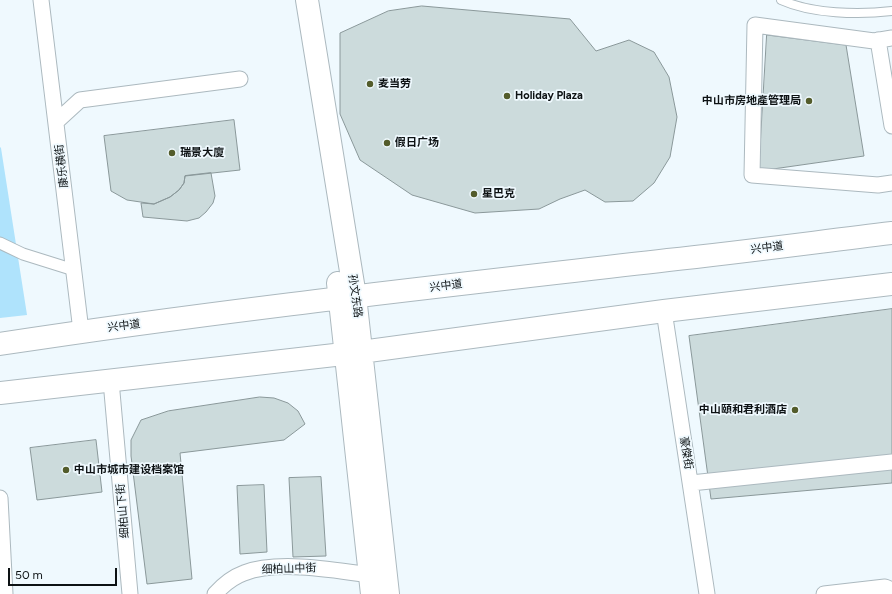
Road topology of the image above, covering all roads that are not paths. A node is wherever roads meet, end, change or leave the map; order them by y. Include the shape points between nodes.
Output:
1 (41, 0) edge
2 (296, 0) edge
3 (307, 0) edge
4 (780, 0) edge
5 (892, 11) edge
6 (885, 39) edge
7 (240, 79) dead end
8 (56, 122) junction
9 (892, 126) edge
10 (892, 183) edge
11 (892, 232) edge
12 (0, 243) edge
13 (74, 270) junction
14 (892, 284) edge
15 (348, 297) junction
16 (664, 311) junction
17 (81, 331) junction
18 (0, 344) edge
19 (354, 353) junction
20 (112, 381) junction
21 (0, 394) edge
22 (892, 462) edge
23 (691, 484) junction
24 (0, 498) edge
25 (371, 584) edge
26 (892, 590) edge
27 (5, 594) edge
28 (130, 594) edge
29 (215, 594) edge
30 (388, 594) edge
31 (707, 594) edge
32 (824, 594) edge

1 - 8 street, 康乐横街
2 - 15 main road, 孙文东路 via 333,234
3 - 15 main road, 孙文东路
4 - 5 lane via 799,6 843,12
6 - 9 street
6 - 10 street via 874,41 755,25 752,175 878,185
7 - 8 street via 80,100
8 - 13 street, 康乐横街
11 - 15 main road, 兴中道
12 - 13 street via 23,254
13 - 17 street, 康乐横街
14 - 16 main road
15 - 17 main road, 兴中道
15 - 19 main road, 孙文东路
16 - 19 main road
16 - 23 street, 豪傑街
17 - 18 main road, 兴中道
19 - 20 main road
19 - 25 main road, 孙文东路
19 - 30 main road, 孙文东路
20 - 21 main road
20 - 28 street, 细柏山下街
22 - 23 street
23 - 31 street, 豪傑街
24 - 27 street
25 - 29 street, 细柏山中街 via 313,568 267,568 244,573 224,585
26 - 32 street via 886,587

